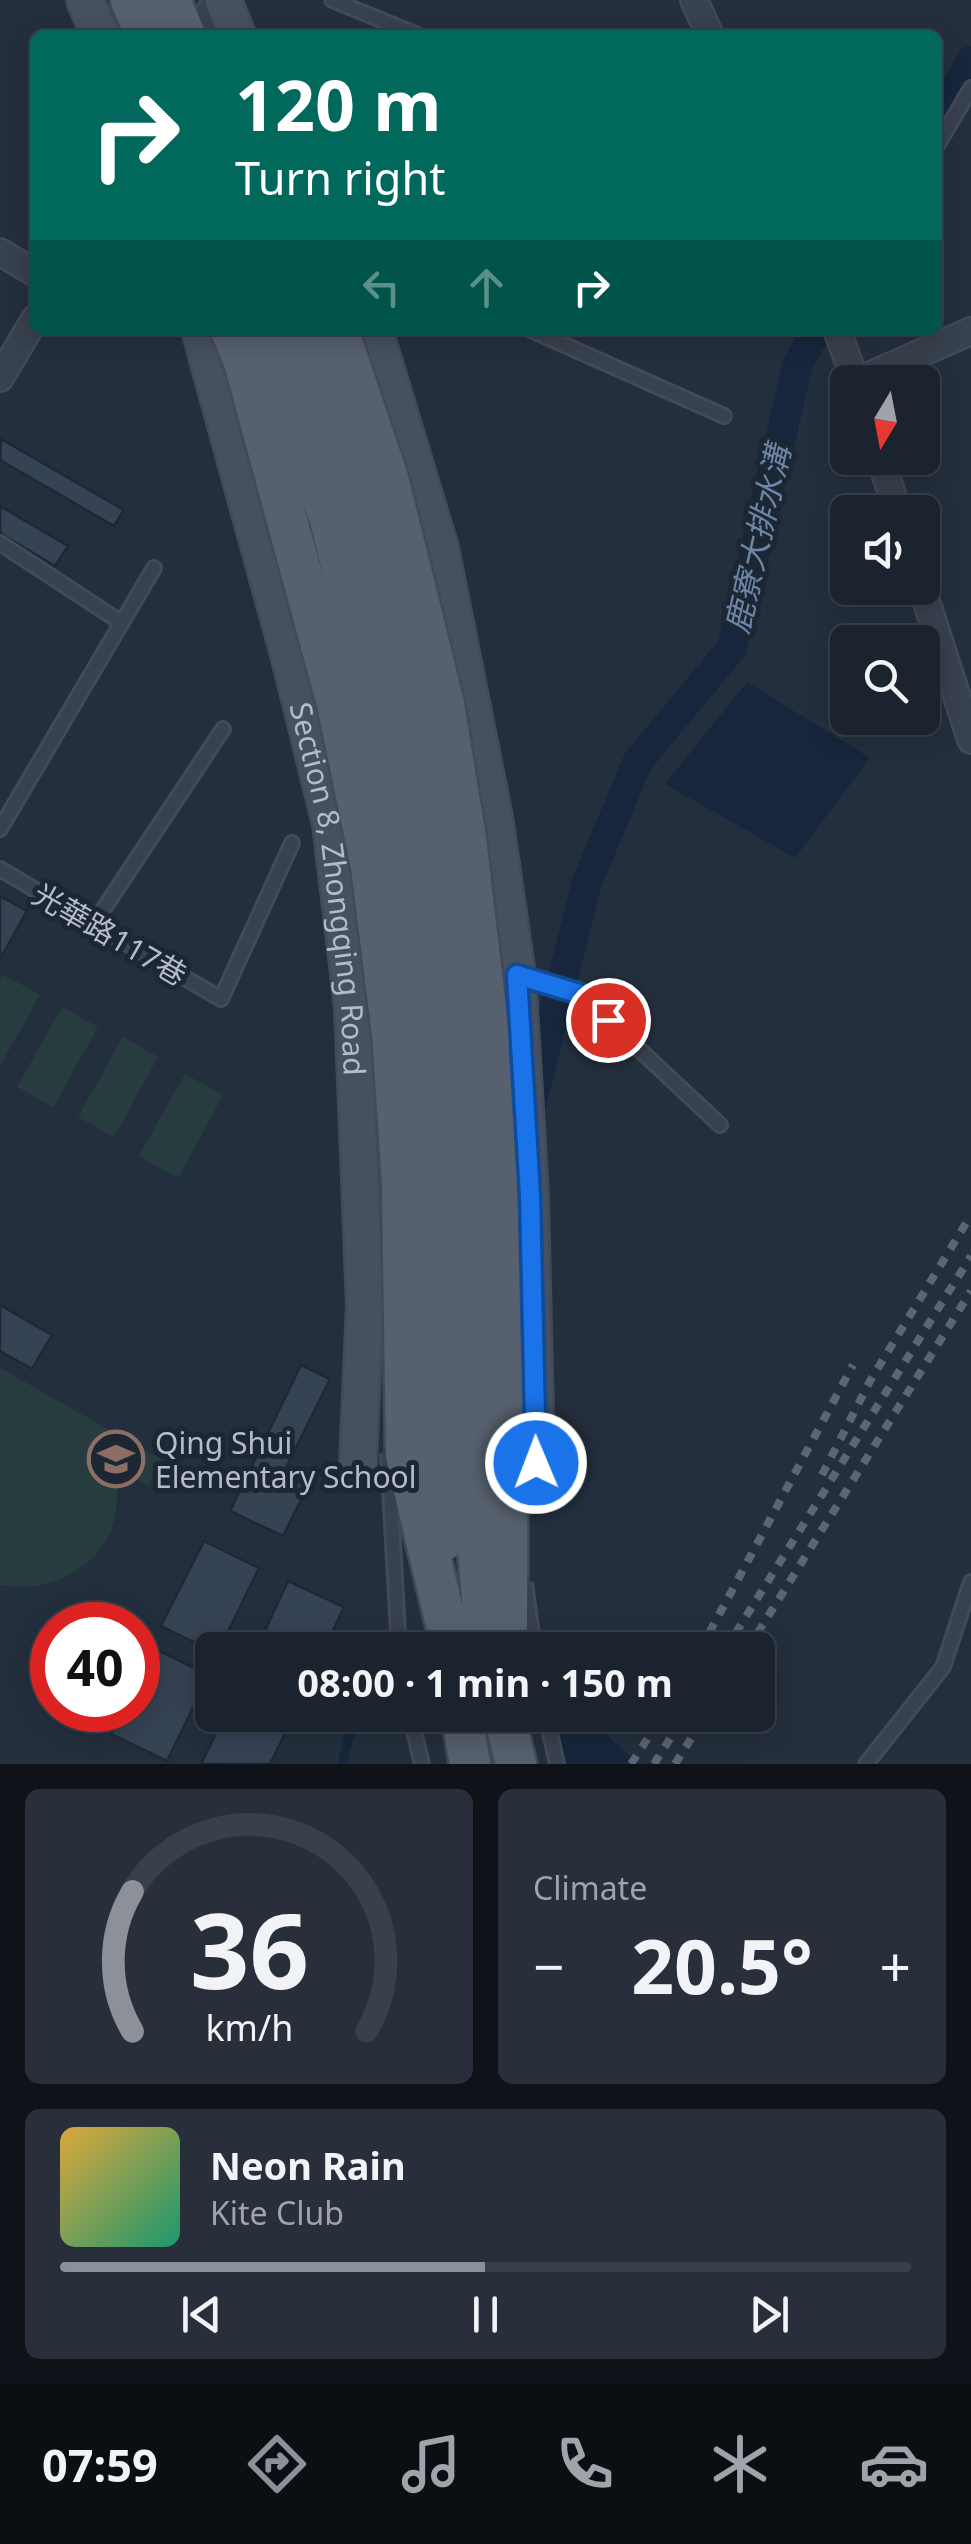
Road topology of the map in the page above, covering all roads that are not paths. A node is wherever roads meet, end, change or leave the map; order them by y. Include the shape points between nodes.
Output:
1 (85, 0) edge
2 (132, 0) edge
3 (170, 0) edge
4 (220, 0) edge
5 (332, 0) edge
6 (694, 0) edge
7 (98, 30) edge
8 (144, 30) edge
9 (183, 30) edge
10 (199, 30) edge
11 (235, 30) edge
12 (406, 30) edge
13 (708, 30) edge
14 (971, 88) edge
15 (942, 137) edge
16 (0, 252) edge
17 (30, 270) edge
18 (30, 327) edge
19 (971, 331) edge
20 (201, 335) edge
21 (220, 335) edge
22 (234, 335) edge
23 (265, 335) edge
24 (303, 335) edge
25 (340, 335) edge
26 (353, 335) edge
27 (376, 335) edge
28 (542, 335) edge
29 (839, 335) edge
30 (850, 365) edge
31 (894, 365) edge
32 (0, 378) edge
33 (724, 416) dead end
34 (0, 543) edge
35 (154, 568) dead end
36 (929, 605) edge
37 (122, 624) junction
38 (962, 680) edge
39 (223, 729) dead end
40 (971, 740) edge
41 (330, 742) dead end
42 (0, 829) edge
43 (292, 843) dead end
44 (0, 869) edge
45 (94, 925) junction
46 (517, 975) junction
47 (720, 1125) dead end
48 (388, 1438) dead end
49 (358, 1462) joint
50 (529, 1474) junction
51 (524, 1564) dead end
52 (971, 1582) edge
53 (966, 1604) edge
54 (397, 1632) edge
55 (447, 1632) edge
56 (450, 1632) edge
57 (485, 1632) edge
58 (506, 1632) edge
59 (532, 1632) edge
60 (414, 1732) edge
61 (465, 1732) edge
62 (508, 1732) edge
63 (550, 1732) edge
64 (422, 1764) edge
65 (470, 1764) edge
66 (516, 1764) edge
67 (557, 1764) edge
68 (866, 1764) edge

1 - 7 street
2 - 8 main road
3 - 9 main road
4 - 10 street
4 - 11 street
5 - 12 lane
6 - 13 street
14 - 15 lane
16 - 17 street
18 - 32 street
19 - 31 street
20 - 49 street, Section 8, Zhongqing Road via 331,824 353,1007 365,1306
21 - 41 lane
22 - 55 main road, bridge via 337,704 371,867 400,1164 406,1456
23 - 56 main road, bridge via 330,519 403,861 428,1100
24 - 57 main road, bridge via 364,515 441,877 463,1050 474,1499
25 - 58 main road, bridge via 388,478 417,594 444,704 468,857 508,1271
26 - 50 lane, bridge via 403,493 476,834
27 - 46 street via 440,548 494,818
28 - 33 lane
29 - 30 street
34 - 37 lane
35 - 37 lane
36 - 38 street
37 - 42 lane
38 - 40 street
39 - 45 lane
43 - 45 lane, 光華路117巷 via 221,999
44 - 45 lane, 光華路117巷
46 - 47 lane via 580,994
46 - 50 street via 530,1195
48 - 54 lane, bridge
49 - 50 street
51 - 59 lane, bridge
52 - 53 lane
53 - 68 lane via 943,1667
60 - 64 lane
61 - 65 main road
62 - 66 main road
63 - 67 lane

